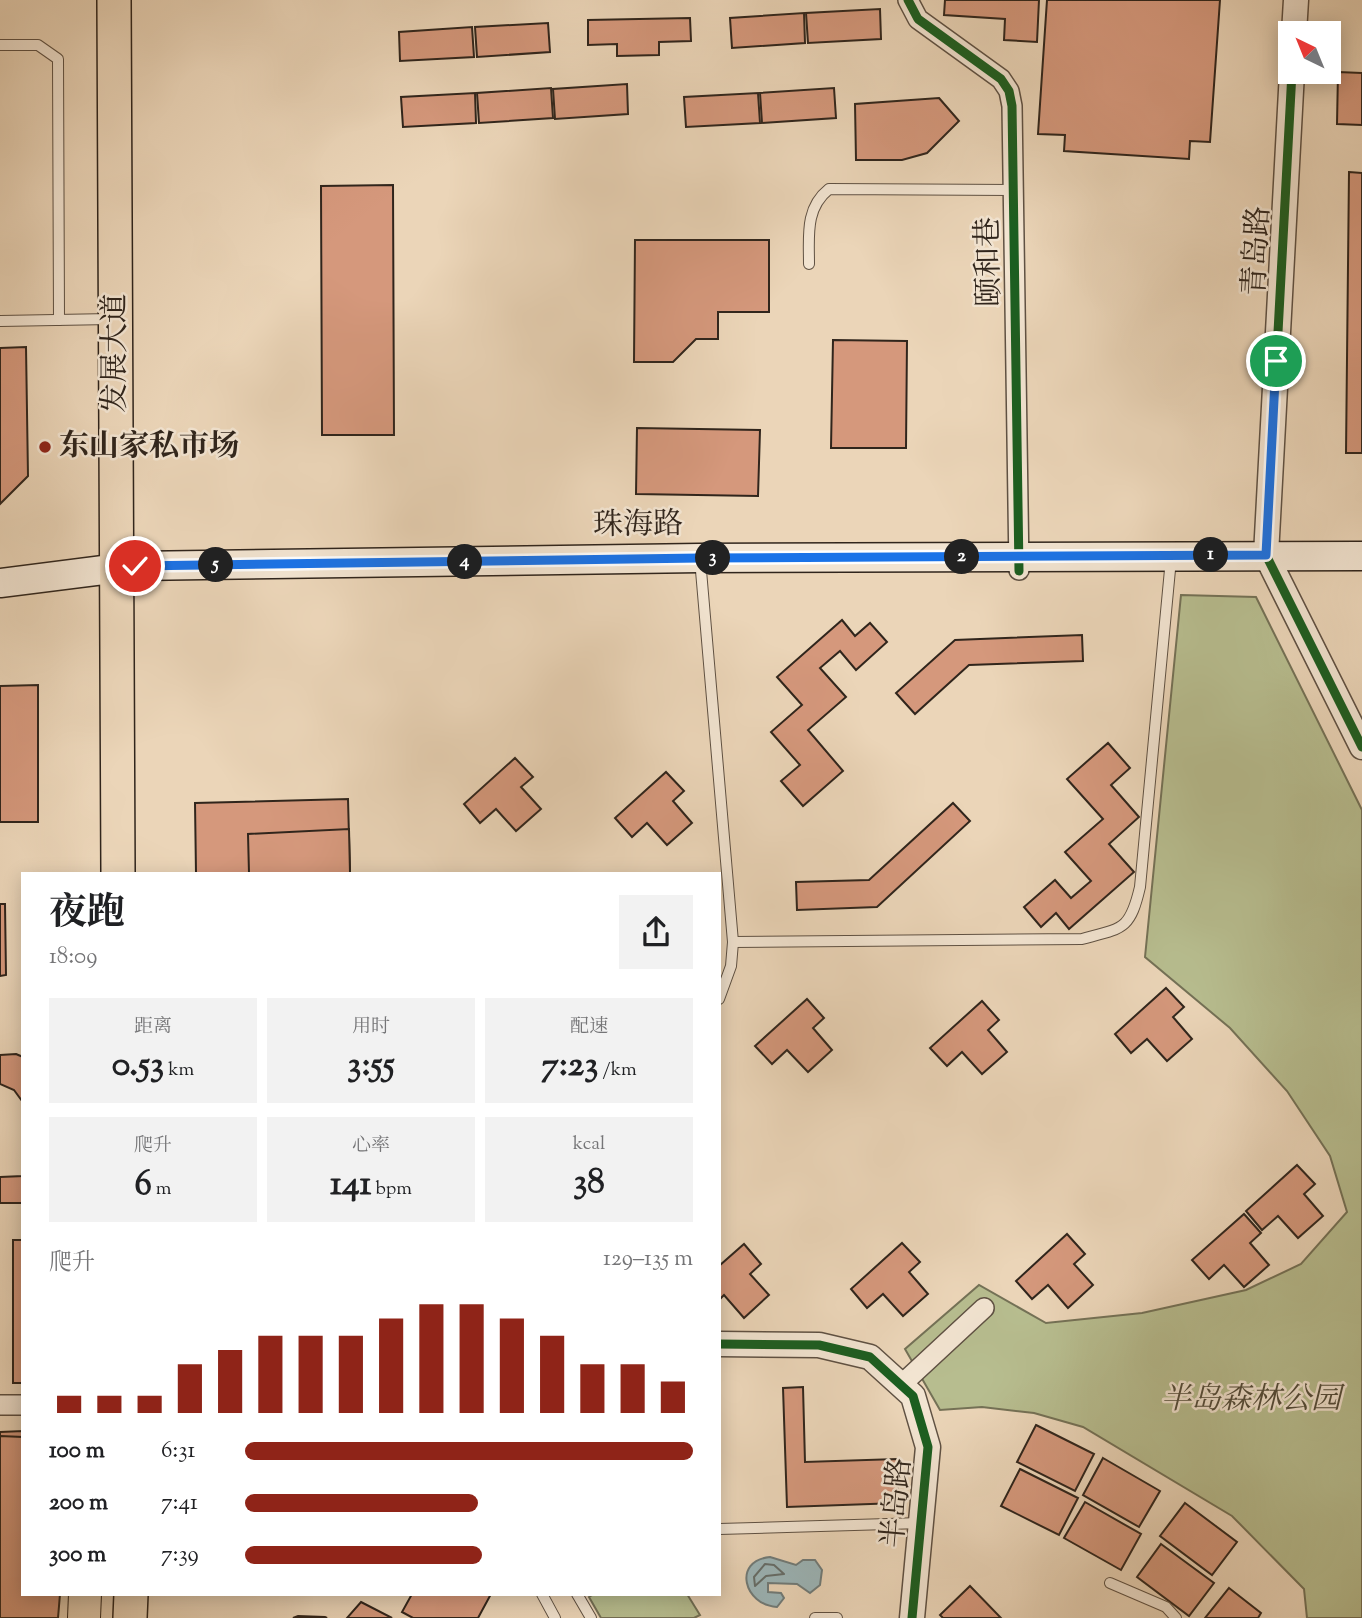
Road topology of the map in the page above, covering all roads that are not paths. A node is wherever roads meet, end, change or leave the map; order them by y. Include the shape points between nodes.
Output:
1 (114, 0) edge
2 (134, 0) edge
3 (908, 0) edge
4 (1296, 0) edge
5 (1295, 21) edge
6 (0, 46) edge
7 (1291, 84) edge
8 (1013, 190) junction
9 (809, 264) dead end
10 (116, 319) junction
11 (59, 320) junction
12 (0, 321) edge
13 (1362, 556) edge
14 (1171, 563) junction
15 (1270, 563) junction
16 (700, 564) junction
17 (1018, 564) junction
18 (126, 572) junction
19 (1362, 573) edge
20 (0, 583) edge
21 (0, 592) edge
22 (1362, 747) edge
23 (118, 872) edge
24 (137, 872) edge
25 (733, 942) junction
26 (721, 994) edge
27 (984, 1308) dead end
28 (721, 1344) edge
29 (901, 1385) junction
30 (0, 1405) edge
31 (21, 1405) edge
32 (921, 1523) junction
33 (721, 1529) edge
34 (1110, 1583) dead end
35 (85, 1596) edge
36 (111, 1596) edge
37 (133, 1596) edge
38 (134, 1596) edge
39 (543, 1596) edge
40 (579, 1596) edge
41 (84, 1618) edge
42 (110, 1618) edge
43 (130, 1618) edge
44 (139, 1618) edge
45 (555, 1618) edge
46 (591, 1618) edge
47 (815, 1618) edge
48 (837, 1618) edge
49 (912, 1618) edge
50 (1176, 1618) edge

1 - 10 highway, 发展大道
2 - 18 highway, 发展大道
3 - 8 street, 颐和巷 via 918,19 1001,79 1009,91
4 - 5 street
6 - 11 lane via 38,45 58,59
7 - 15 street, 青岛路
8 - 9 lane via 830,190 817,199 810,219
8 - 17 street, 颐和巷
10 - 11 lane
10 - 18 highway, 发展大道
11 - 12 lane
13 - 15 main road, 珠海路
14 - 15 main road, 珠海路
14 - 17 main road, 珠海路
14 - 25 lane via 1140,887 1133,915 1118,929 1082,939
15 - 19 main road, 珠海路
15 - 22 street, 青岛路
16 - 17 main road, 珠海路
16 - 18 main road, 珠海路
16 - 25 lane
18 - 20 main road, 珠海路
18 - 21 main road, 珠海路
18 - 23 highway, 发展大道
18 - 24 highway, 发展大道
25 - 26 lane
27 - 29 street
28 - 29 street, 半岛路 via 819,1345 870,1357
29 - 32 street, 半岛路 via 913,1395 928,1447
30 - 31 street
32 - 33 lane
32 - 49 street, 半岛路
34 - 50 lane via 1166,1607
35 - 41 main road
36 - 42 highway
37 - 43 highway
38 - 44 main road
39 - 45 lane
40 - 46 lane
47 - 48 lane

